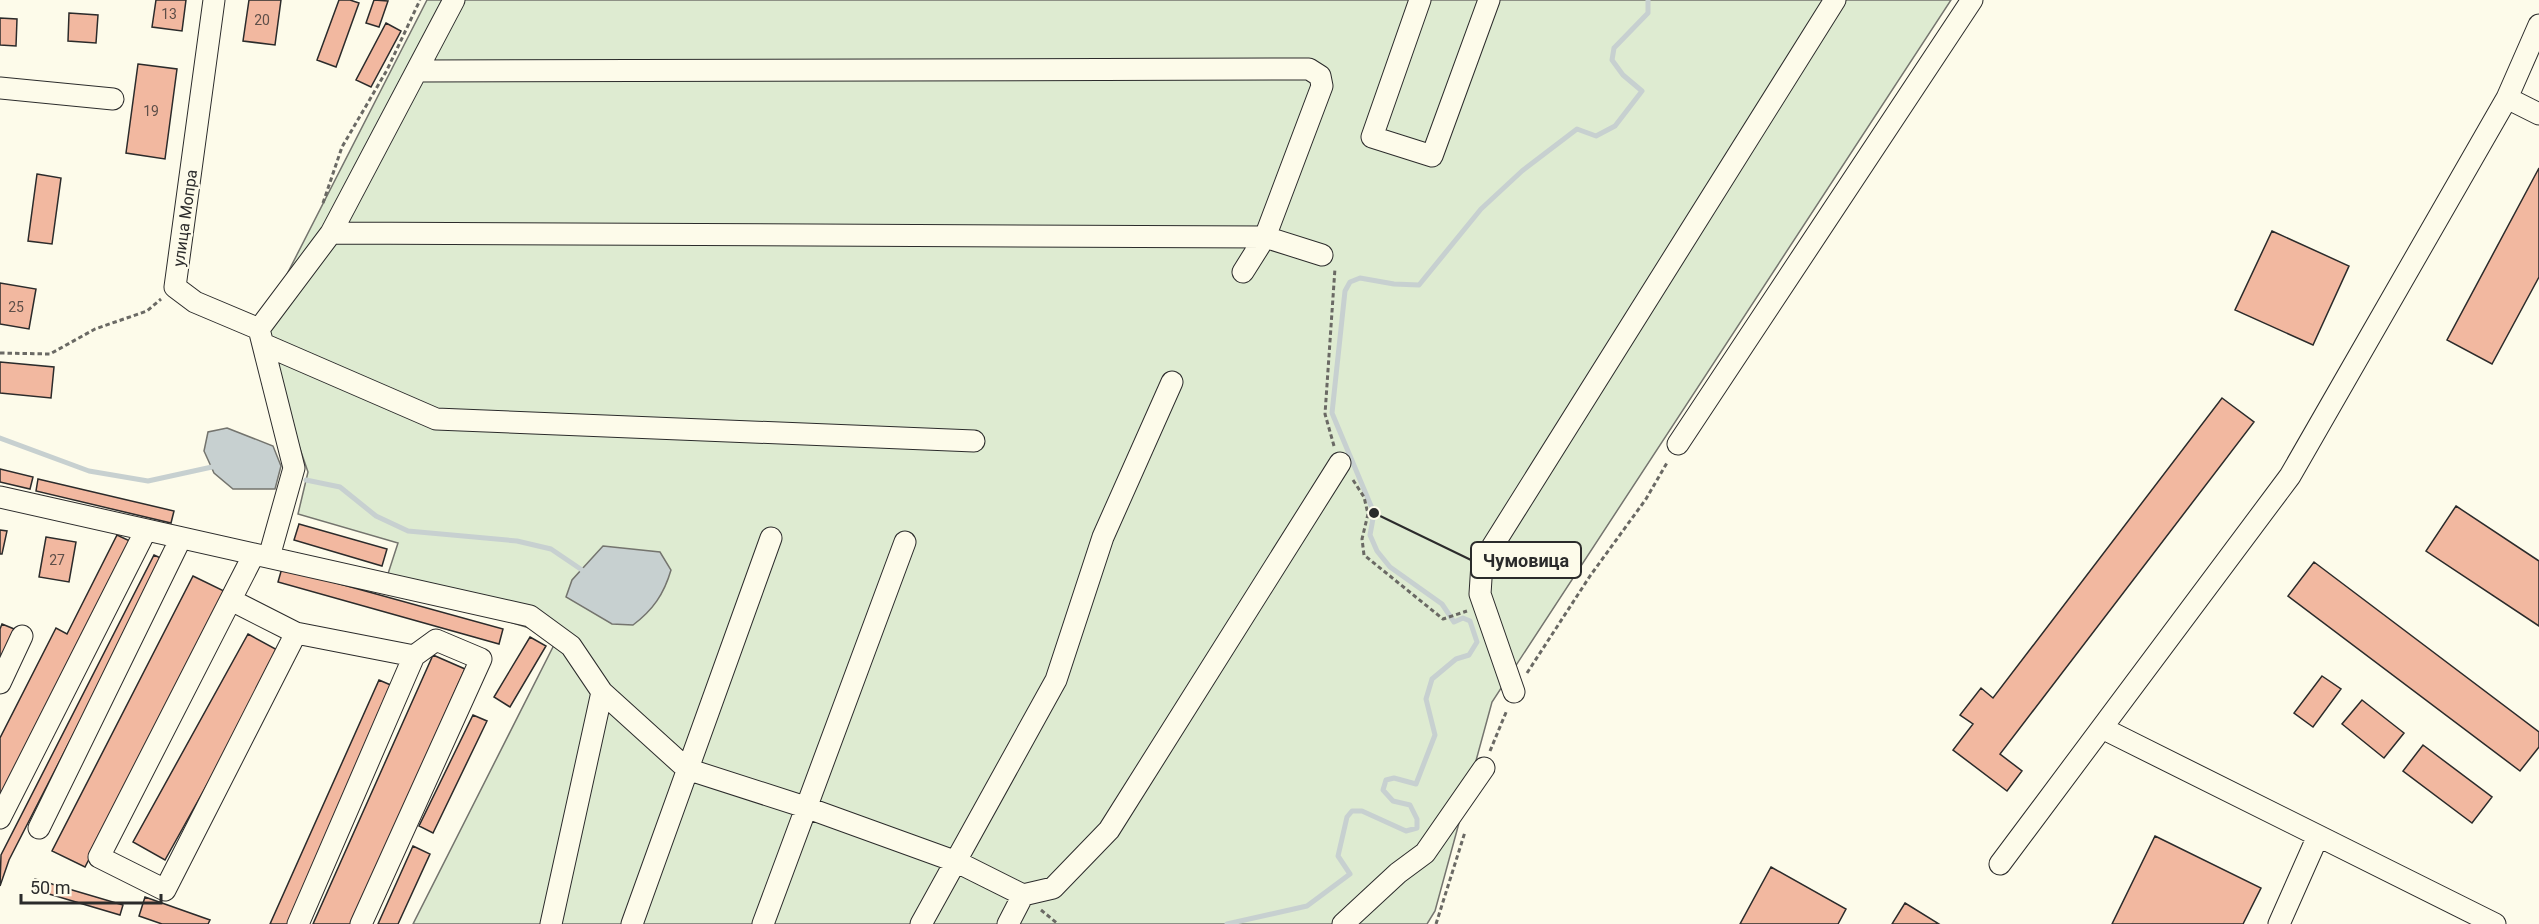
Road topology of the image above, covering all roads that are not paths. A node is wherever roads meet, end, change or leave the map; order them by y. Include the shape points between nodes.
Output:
1 (214, 0) edge
2 (454, 0) edge
3 (1420, 0) edge
4 (1489, 0) edge
5 (1835, 0) edge
6 (1972, 0) edge
7 (2539, 25) edge
8 (418, 71) junction
9 (0, 88) edge
10 (2507, 98) junction
11 (113, 99) dead end
12 (2539, 114) edge
13 (331, 233) junction
14 (1264, 237) junction
15 (1322, 255) dead end
16 (1243, 272) dead end
17 (261, 336) junction
18 (1172, 382) dead end
19 (974, 441) dead end
20 (1678, 444) road end
21 (1340, 464) dead end
22 (0, 497) edge
23 (146, 530) junction
24 (181, 538) junction
25 (771, 538) dead end
26 (905, 542) dead end
27 (262, 555) junction
28 (231, 600) junction
29 (296, 633) junction
30 (22, 636) dead end
31 (414, 656) junction
32 (0, 683) edge
33 (602, 692) junction
34 (1514, 693) road end
35 (2102, 728) junction
36 (1484, 768) road end
37 (687, 769) junction
38 (806, 807) junction
39 (0, 818) edge
40 (39, 828) dead end
41 (2318, 836) junction
42 (957, 862) junction
43 (2000, 864) dead end
44 (1023, 895) junction
45 (298, 924) edge
46 (361, 924) edge
47 (551, 924) edge
48 (632, 924) edge
49 (763, 924) edge
50 (921, 924) edge
51 (1008, 924) edge
52 (1343, 924) edge
53 (2279, 924) edge
54 (2495, 924) edge

1 - 17 street, улица Мопра via 176,287 195,302
2 - 8 street
3 - 4 street via 1372,137 1432,156
5 - 34 street via 1482,563 1480,594
6 - 20 street
7 - 10 street
8 - 13 street
8 - 14 street via 1309,69 1320,76 1322,86
9 - 11 street
10 - 12 street
10 - 35 street via 2290,476
13 - 14 street
13 - 17 street
14 - 15 street
14 - 16 street
17 - 19 street, улица Мопра via 436,419
17 - 27 street via 294,468
18 - 42 street via 1103,537 1056,680
21 - 44 street via 1109,830 1053,888
22 - 23 street
23 - 24 street
23 - 39 street
24 - 27 street
24 - 40 street
25 - 37 street
26 - 38 street
27 - 28 street
27 - 33 street via 530,616 572,646
28 - 29 street
28 - 29 street via 99,857 155,886 165,890
29 - 31 street
30 - 32 street
31 - 45 street
31 - 46 street via 436,640 481,659
33 - 37 street
33 - 47 street
35 - 41 street
35 - 43 street
36 - 52 street via 1425,853
37 - 38 street
37 - 48 street
38 - 42 street
38 - 49 street
41 - 53 street
41 - 54 street
42 - 44 street
42 - 50 street
44 - 51 street

